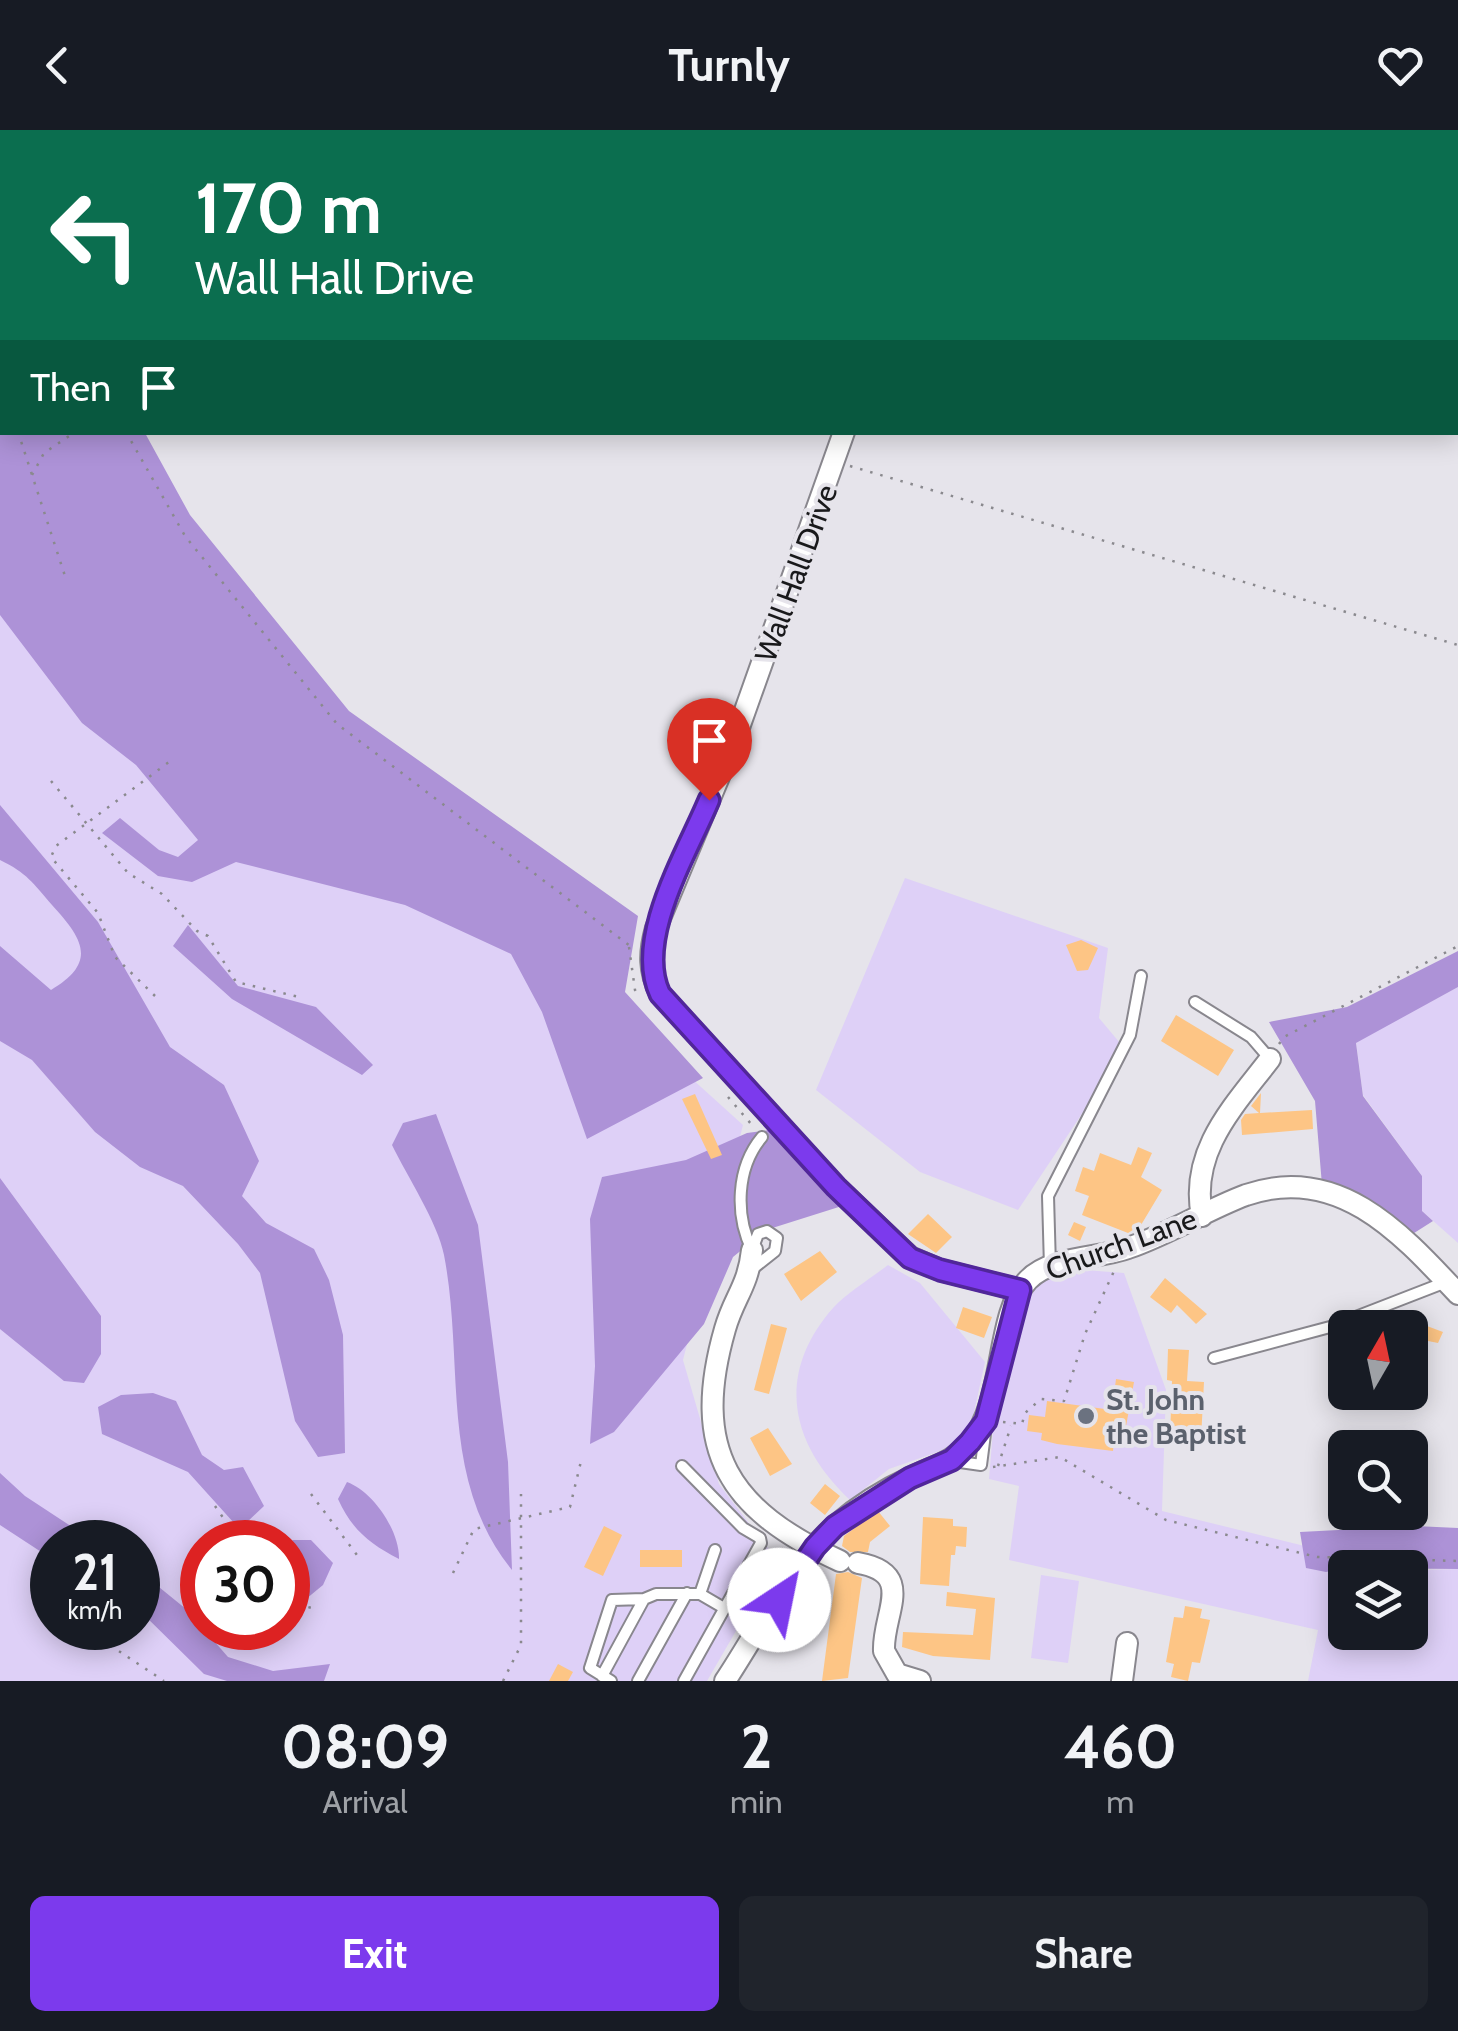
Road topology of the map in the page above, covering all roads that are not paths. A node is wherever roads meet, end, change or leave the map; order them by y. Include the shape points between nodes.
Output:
1 (843, 435) edge
2 (1141, 976) dead end
3 (1195, 1002) dead end
4 (1270, 1058) joint
5 (762, 1137) dead end
6 (1202, 1216) junction
7 (751, 1260) joint
8 (1050, 1267) junction
9 (1452, 1288) edge
10 (1020, 1290) junction
11 (1214, 1358) dead end
12 (986, 1421) junction
13 (952, 1460) junction
14 (682, 1466) dead end
15 (760, 1526) junction
16 (815, 1547) junction
17 (715, 1550) dead end
18 (687, 1594) junction
19 (700, 1594) junction
20 (644, 1599) junction
21 (724, 1608) junction
22 (1127, 1643) dead end
23 (607, 1678) edge
24 (638, 1681) edge
25 (684, 1681) edge
26 (725, 1681) edge
27 (920, 1681) edge
28 (1122, 1681) edge

1 - 10 street, Wall Hall Drive via 736,736 656,928 650,960 660,994 910,1258
2 - 8 lane via 1130,1035 1048,1196
3 - 4 lane
4 - 6 street via 1214,1132 1197,1195
5 - 7 lane via 743,1175 740,1226
6 - 8 street, Church Lane via 1116,1252
6 - 9 street, Church Lane via 1272,1189 1338,1194 1386,1220
7 - 15 street via 712,1372 710,1408 721,1456
8 - 10 street, Church Lane
9 - 11 lane
10 - 12 street, Church Lane
12 - 13 street, Church Lane
12 - 13 lane via 981,1465
13 - 16 street, Church Lane via 859,1509
14 - 15 lane via 743,1528
15 - 16 street
15 - 21 lane via 761,1543
16 - 26 street, Church Lane
16 - 27 street via 878,1568 890,1580 894,1595 884,1651 897,1674
17 - 19 lane
18 - 19 lane
18 - 20 lane
18 - 24 lane
19 - 21 lane
20 - 23 lane
20 - 23 lane via 612,1600 590,1668
21 - 25 lane
22 - 28 street

